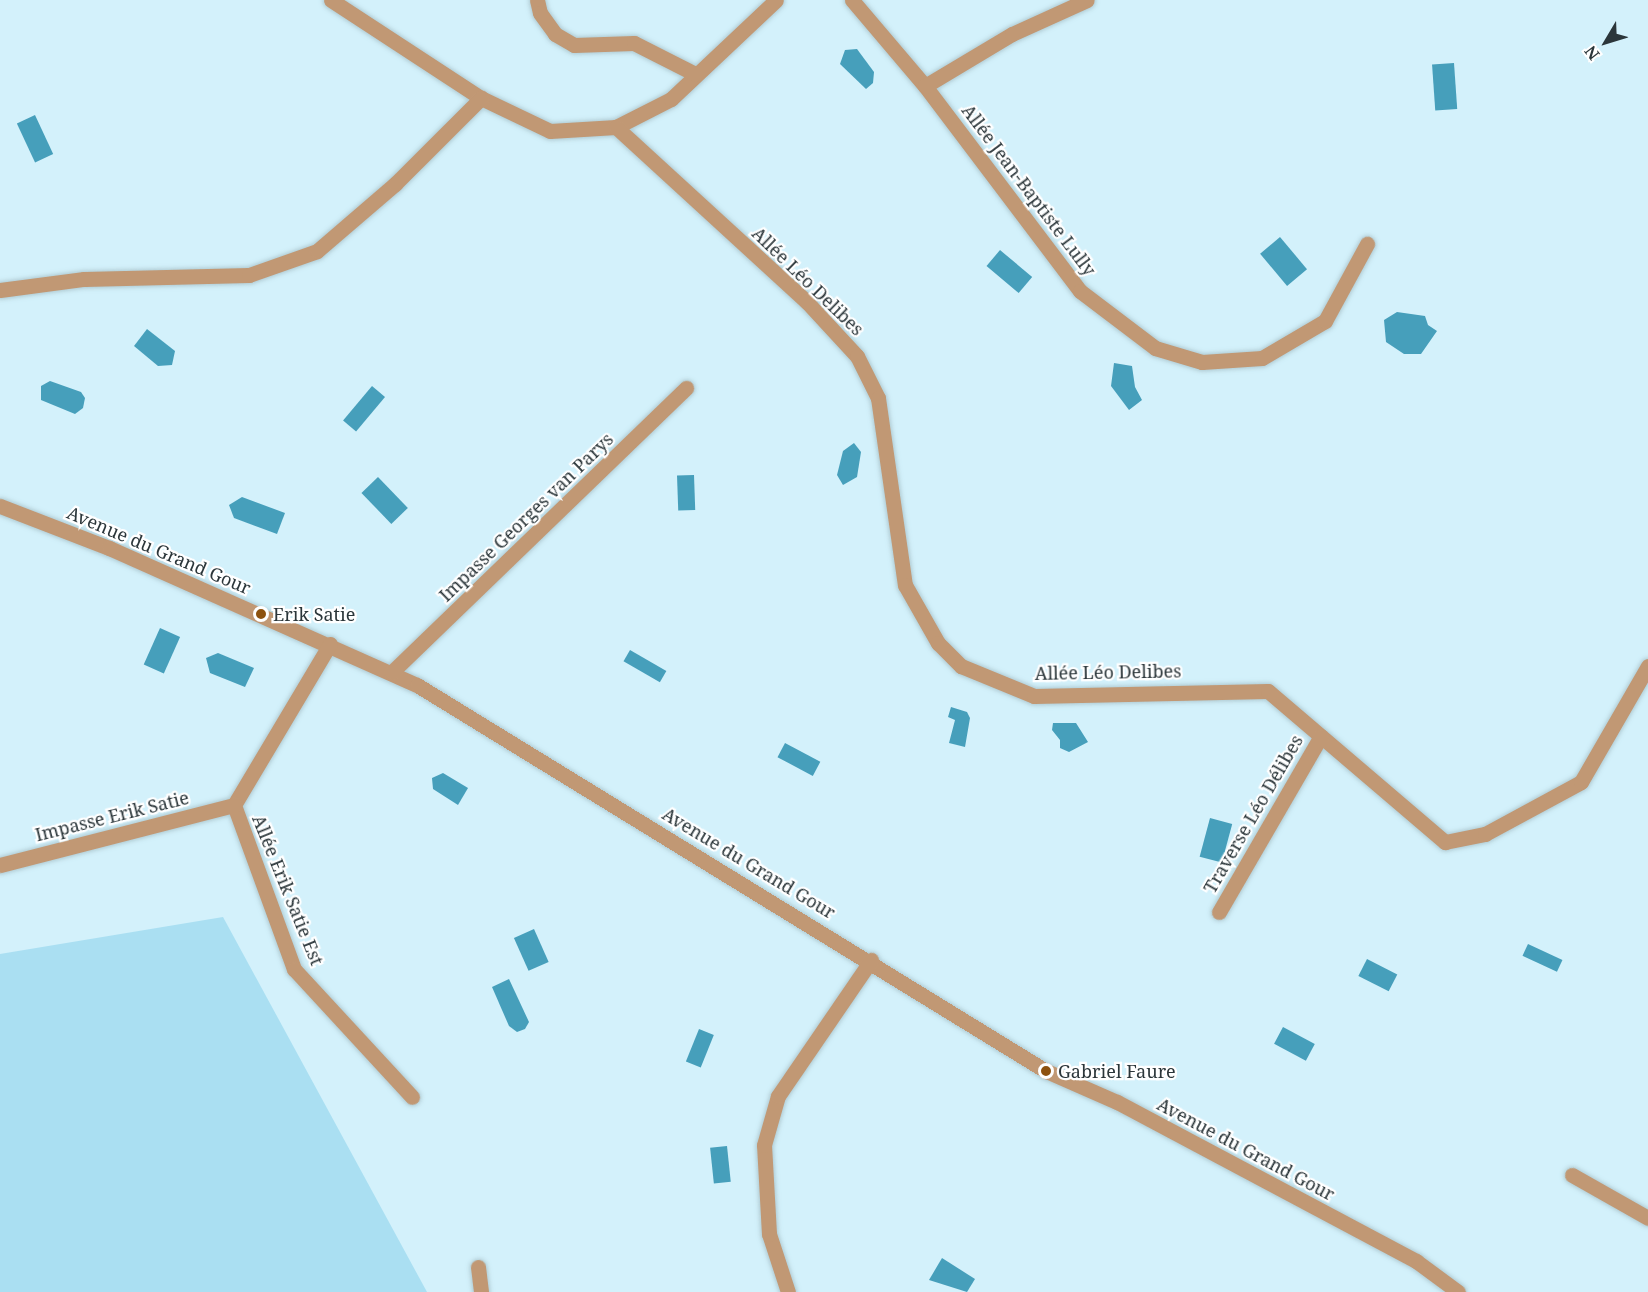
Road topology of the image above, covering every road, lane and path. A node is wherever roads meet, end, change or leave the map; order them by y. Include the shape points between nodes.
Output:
1 (331, 0) edge
2 (537, 0) edge
3 (776, 0) edge
4 (852, 0) edge
5 (1087, 0) edge
6 (694, 74) junction
7 (925, 86) junction
8 (481, 98) junction
9 (616, 127) junction
10 (1367, 244) dead end
11 (0, 290) edge
12 (686, 388) dead end
13 (0, 506) edge
14 (330, 644) junction
15 (1648, 666) edge
16 (392, 672) junction
17 (1321, 736) junction
18 (234, 805) junction
19 (0, 865) edge
20 (1218, 912) dead end
21 (871, 960) junction
22 (412, 1097) dead end
23 (1572, 1175) dead end
24 (1648, 1218) edge
25 (478, 1267) dead end
26 (481, 1292) edge
27 (788, 1292) edge
28 (1458, 1292) edge

1 - 8 street
2 - 6 street via 540,13 555,34 574,45 634,43
3 - 6 street
4 - 7 street, Allée Jean-Baptiste Lully
5 - 7 street via 1012,34
6 - 9 street via 671,99
7 - 10 street, Allée Jean-Baptiste Lully via 1080,291 1155,348 1202,362 1262,358 1325,321
8 - 9 street via 550,131
8 - 11 street via 395,184 317,251 249,275 84,279
9 - 17 street, Allée Léo Delibes via 806,301 857,356 878,398 905,585 938,643 960,666 1034,696 1268,691
12 - 16 street, Impasse Georges van Parys
13 - 14 street, Avenue du Grand Gour via 109,548
14 - 16 street, Avenue du Grand Gour
14 - 18 street, Allée Erik Satie Est
15 - 17 street, Allée Léo Delibes via 1581,782 1485,834 1445,842
16 - 21 street, Avenue du Grand Gour
17 - 20 street, Traverse Léo Délibes
18 - 19 street, Impasse Erik Satie
18 - 22 street, Allée Erik Satie Est via 294,969
21 - 27 street via 778,1096 764,1145 769,1234
21 - 28 street, Avenue du Grand Gour via 1046,1071 1117,1102 1416,1261
23 - 24 street
25 - 26 street

